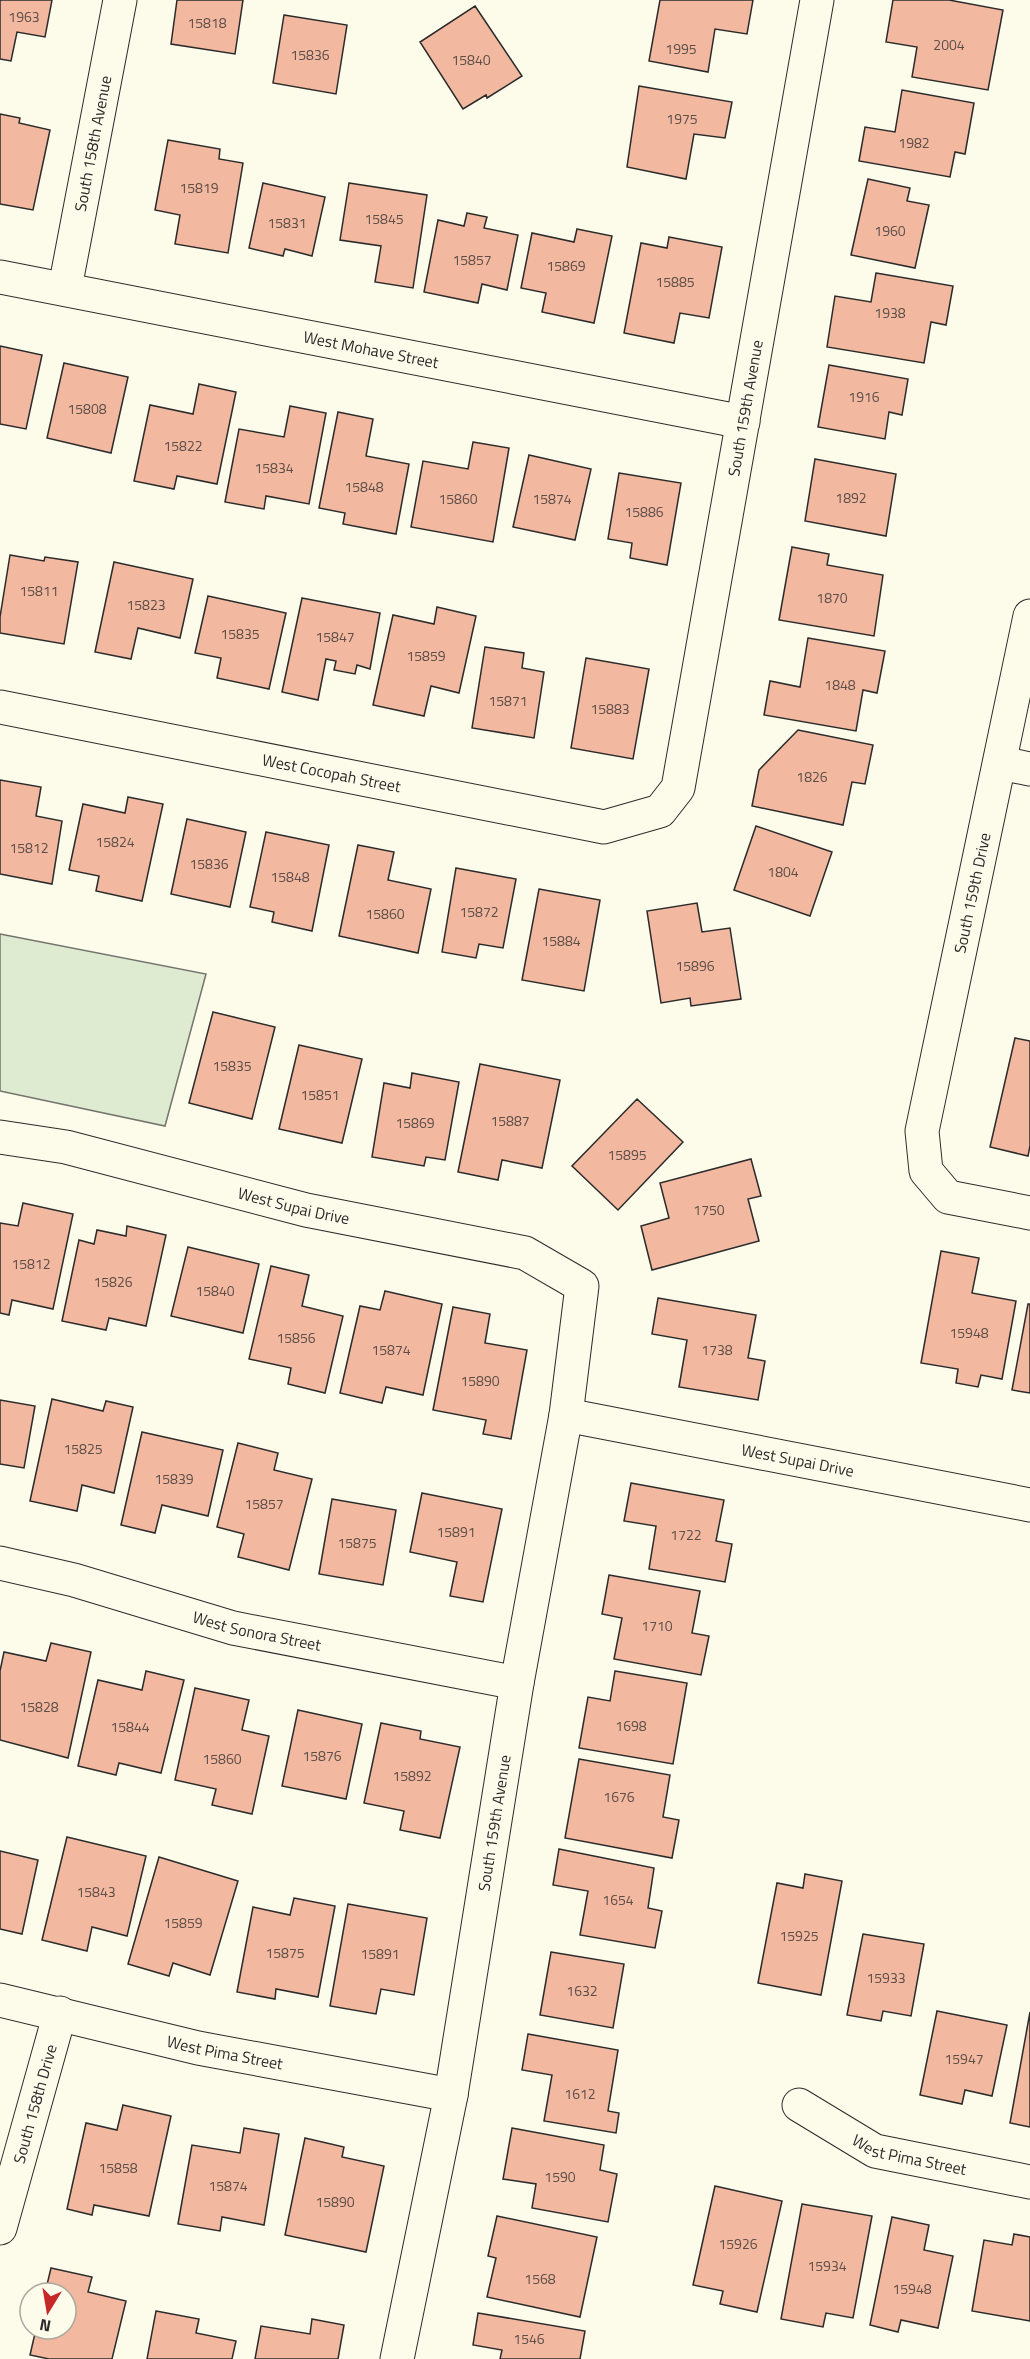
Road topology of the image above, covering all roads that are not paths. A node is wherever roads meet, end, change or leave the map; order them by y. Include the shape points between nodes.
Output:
1 (120, 0) edge
2 (817, 0) edge
3 (0, 277) edge
4 (65, 288) junction
5 (743, 422) junction
6 (1030, 616) edge
7 (0, 707) edge
8 (1015, 766) edge
9 (660, 811) joint
10 (0, 1137) edge
11 (1030, 1213) edge
12 (582, 1286) joint
13 (566, 1415) junction
14 (1030, 1505) edge
15 (0, 1563) edge
16 (517, 1683) junction
17 (0, 2000) edge
18 (60, 2013) junction
19 (451, 2095) junction
20 (799, 2105) dead end
21 (1030, 2182) edge
22 (0, 2228) edge
23 (396, 2359) edge

1 - 4 street, South 158th Avenue
2 - 5 street, South 159th Avenue
3 - 4 street, West Mohave Street
4 - 5 street, West Mohave Street
5 - 9 street, South 159th Avenue via 678,788
6 - 8 street, South 159th Drive
7 - 9 street, West Cocopah Street via 604,827
8 - 11 street, South 159th Drive via 922,1131 926,1171 948,1197
10 - 12 street, West Supai Drive via 66,1146 306,1210 525,1253
12 - 13 street, South 159th Avenue
13 - 14 street, West Supai Drive
13 - 16 street, South 159th Avenue
15 - 16 street, West Sonora Street via 74,1580 233,1628
16 - 19 street, South 159th Avenue
17 - 18 street, West Pima Street
18 - 19 street, West Pima Street via 198,2048
18 - 22 street, South 158th Drive
19 - 23 street, South 159th Avenue
20 - 21 street, West Pima Street via 875,2151

